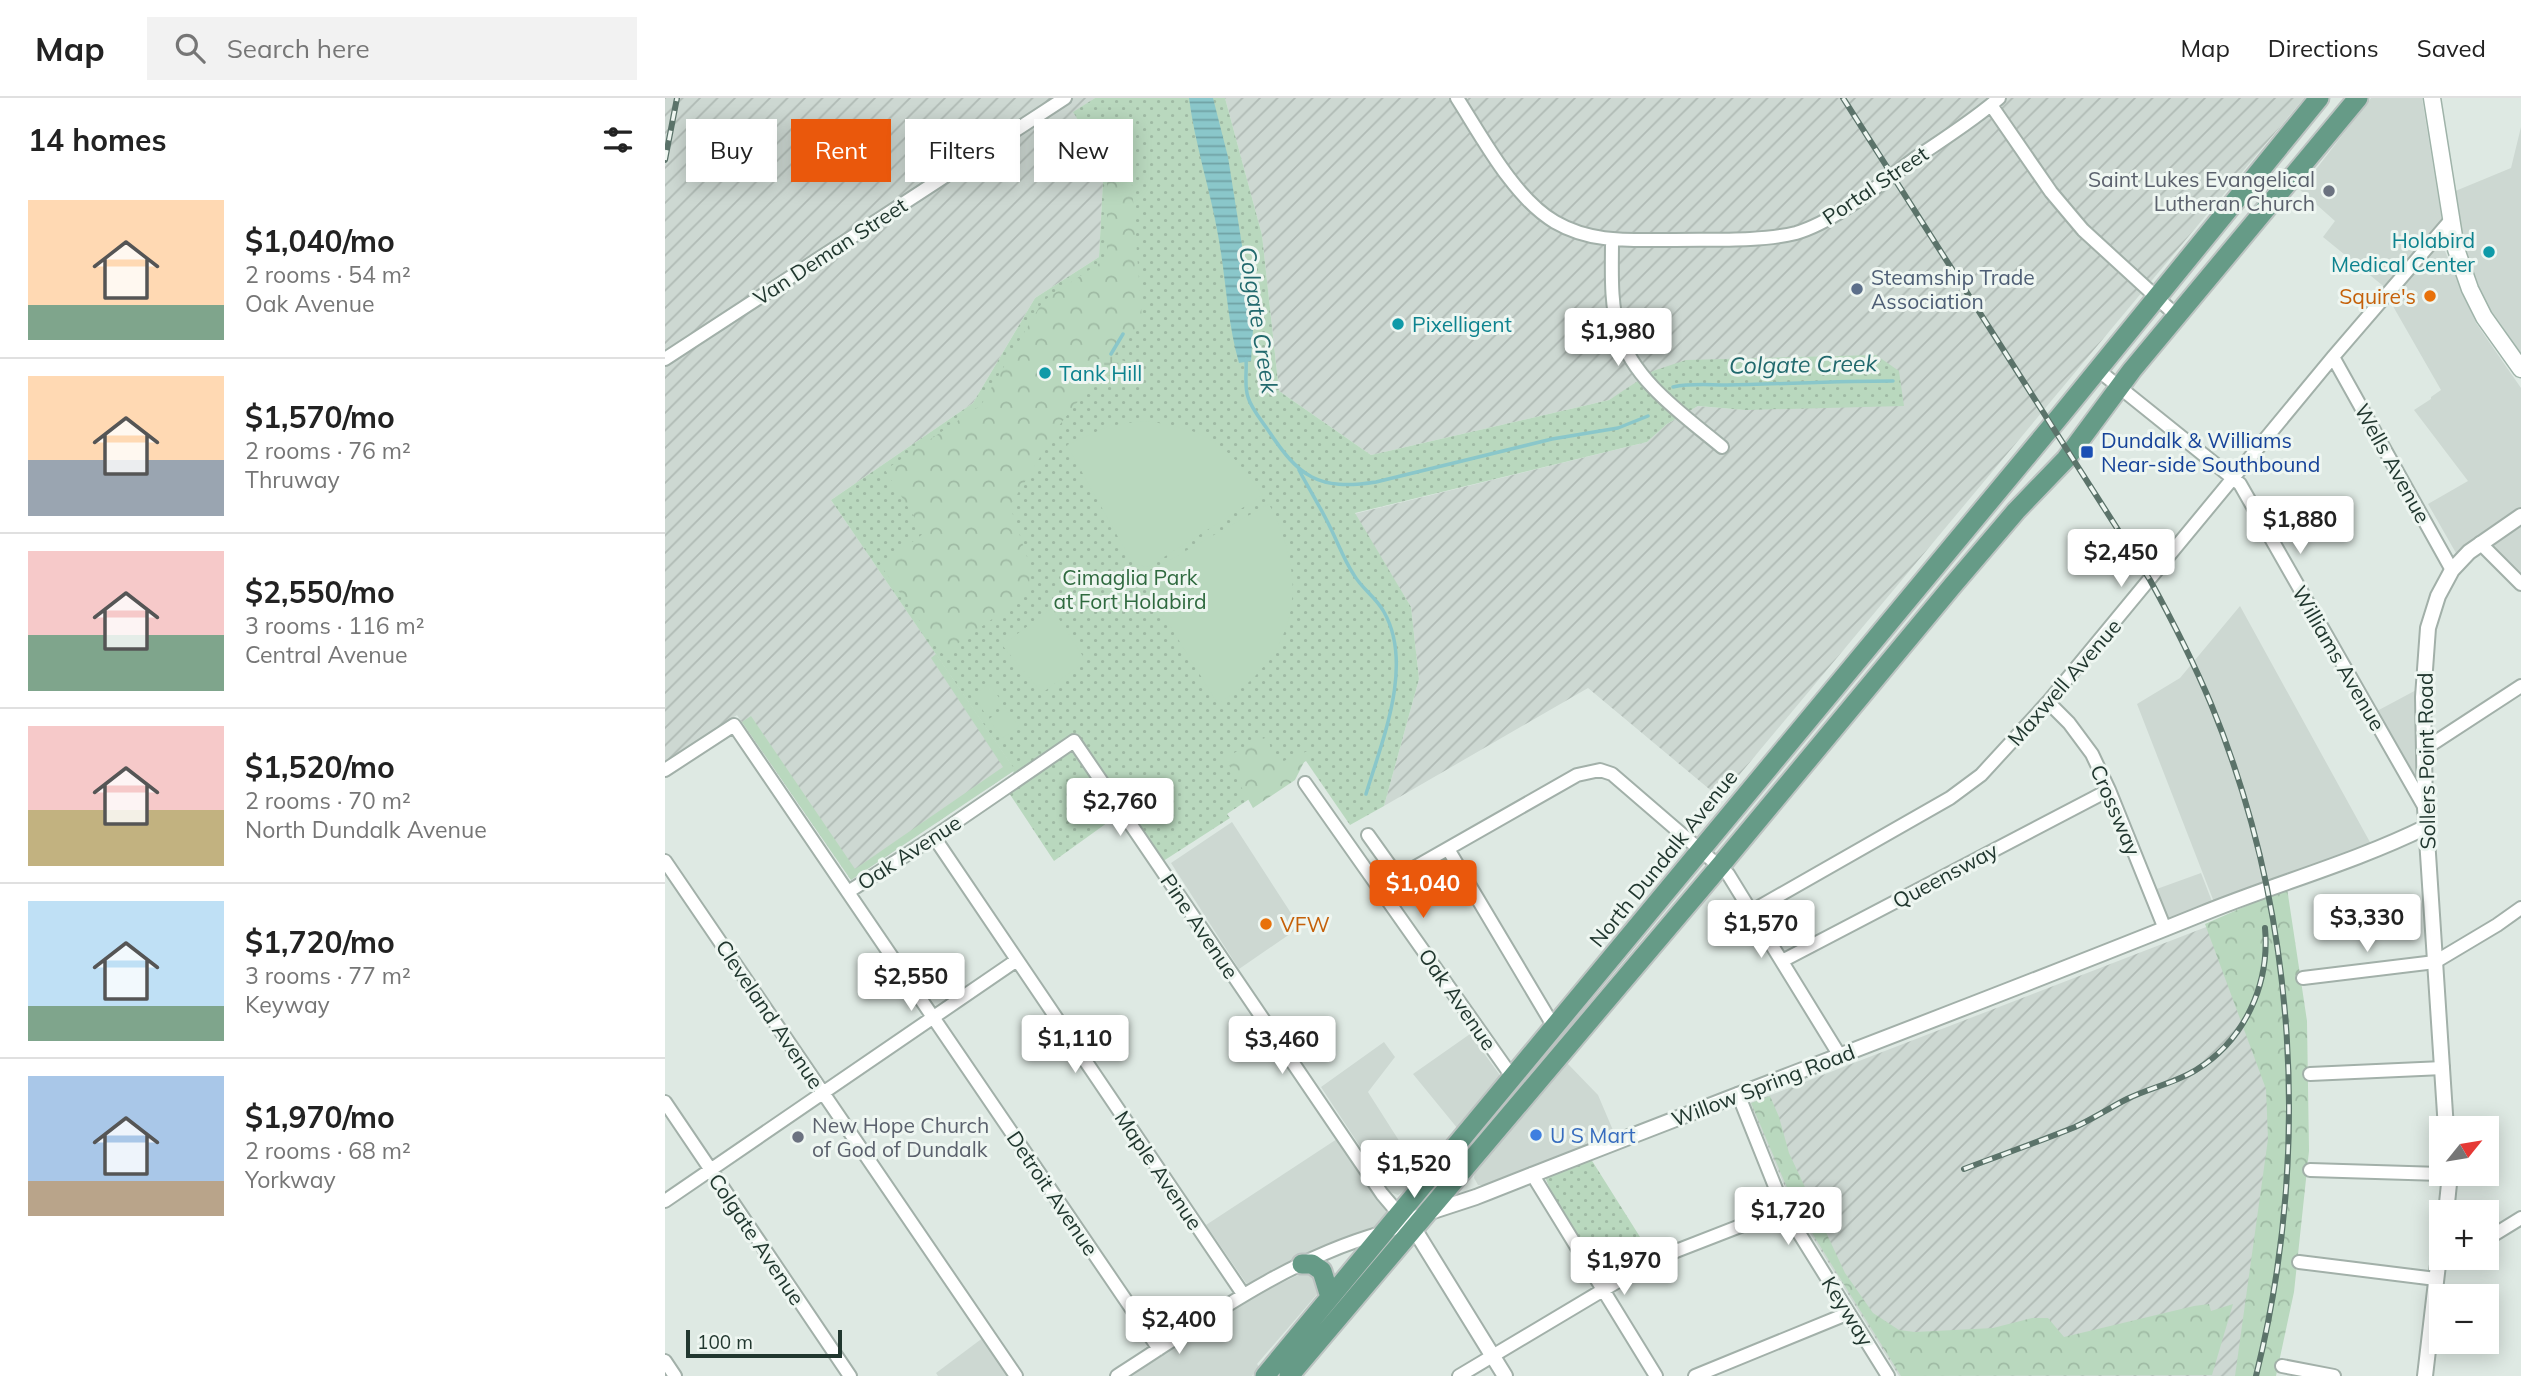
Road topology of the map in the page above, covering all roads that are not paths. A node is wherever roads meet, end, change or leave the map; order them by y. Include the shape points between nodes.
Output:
1 (1065, 98) edge
2 (1457, 98) edge
3 (2319, 98) edge
4 (2358, 98) edge
5 (1995, 101) edge
6 (2434, 102) edge
7 (2450, 221) junction
8 (1612, 241) junction
9 (2155, 297) junction
10 (2177, 316) junction
11 (2333, 357) junction
12 (665, 359) edge
13 (2521, 369) edge
14 (2098, 370) junction
15 (2119, 388) junction
16 (1722, 447) dead end
17 (2232, 479) junction
18 (2521, 516) edge
19 (2480, 543) junction
20 (2452, 570) junction
21 (2521, 584) edge
22 (2521, 686) edge
23 (2048, 702) junction
24 (1074, 741) joint
25 (2423, 751) junction
26 (665, 770) edge
27 (1305, 783) dead end
28 (2109, 790) junction
29 (2425, 808) junction
30 (2426, 827) junction
31 (1368, 835) dead end
32 (934, 837) junction
33 (1700, 848) junction
34 (1448, 849) junction
35 (665, 861) edge
36 (1720, 866) junction
37 (848, 892) junction
38 (2521, 908) edge
39 (1752, 911) junction
40 (2165, 929) junction
41 (1017, 960) junction
42 (1782, 961) junction
43 (2435, 962) junction
44 (2303, 978) dead end
45 (935, 1017) junction
46 (1554, 1027) junction
47 (1840, 1056) junction
48 (2443, 1068) junction
49 (2309, 1074) dead end
50 (1513, 1078) junction
51 (823, 1093) junction
52 (1738, 1094) junction
53 (665, 1102) edge
54 (2445, 1116) edge
55 (710, 1169) junction
56 (2310, 1170) dead end
57 (1532, 1174) junction
58 (2429, 1174) edge
59 (665, 1201) edge
60 (1784, 1209) junction
61 (2521, 1218) edge
62 (1411, 1219) junction
63 (2499, 1231) edge
64 (1384, 1232) junction
65 (2299, 1262) dead end
66 (1302, 1264) junction
67 (2438, 1270) edge
68 (2436, 1279) junction
69 (1603, 1290) junction
70 (1243, 1294) junction
71 (1330, 1297) junction
72 (1849, 1313) junction
73 (1159, 1349) junction
74 (1493, 1357) junction
75 (665, 1361) edge
76 (2282, 1366) dead end
77 (675, 1376) edge
78 (850, 1376) edge
79 (1016, 1376) edge
80 (1117, 1376) edge
81 (1265, 1376) edge
82 (1289, 1376) edge
83 (1459, 1376) edge
84 (1505, 1376) edge
85 (1656, 1376) edge
86 (1695, 1376) edge
87 (1888, 1376) edge
88 (2335, 1376) edge
89 (2425, 1376) edge

1 - 12 street, Van Deman Street
2 - 8 street, Portal Street via 1538,209 1574,231
3 - 9 main road, North Dundalk Avenue
4 - 10 main road, North Dundalk Avenue
5 - 8 street, Portal Street via 1855,201 1800,232
5 - 9 street via 2051,192 2083,230
6 - 7 main road
7 - 11 street, Maxwell Avenue
7 - 13 main road via 2477,303
8 - 16 street via 1614,308 1624,345 1649,383
9 - 10 street
9 - 14 main road, North Dundalk Avenue
10 - 15 main road, North Dundalk Avenue
11 - 17 street, Maxwell Avenue
11 - 20 street, Wells Avenue
14 - 15 street, Williams Avenue
14 - 33 main road, North Dundalk Avenue
15 - 17 street, Williams Avenue
15 - 36 main road, North Dundalk Avenue via 2066,459 2016,511
17 - 23 street, Maxwell Avenue
17 - 29 street, Williams Avenue via 2240,484
18 - 19 street, Sollers Point Road
19 - 20 street, Sollers Point Road
19 - 21 street
20 - 25 street, Sollers Point Road via 2428,628
22 - 25 street
23 - 28 street, Crossway via 2082,739
23 - 39 street, Maxwell Avenue via 2008,748 1963,789
24 - 32 street, Oak Avenue
24 - 62 street, Pine Avenue via 1374,1182
25 - 29 street, Sollers Point Road
26 - 37 street, Detroit Avenue via 734,725
27 - 50 street, Oak Avenue
28 - 40 street, Crossway
28 - 42 street, Queensway
29 - 30 street, Sollers Point Road
30 - 40 street, Willow Spring Road via 2389,846
30 - 43 street, Sollers Point Road
31 - 34 street via 1398,877
32 - 37 street, Oak Avenue
32 - 41 street, Maple Avenue
33 - 34 street via 1618,778 1599,771 1577,775
33 - 36 street
33 - 46 main road, North Dundalk Avenue
34 - 46 street
35 - 51 street, Cleveland Avenue
36 - 39 street
36 - 62 main road, North Dundalk Avenue
37 - 45 street, Detroit Avenue
38 - 43 street
39 - 42 street
40 - 47 street, Willow Spring Road
41 - 45 street
41 - 70 street, Maple Avenue
42 - 47 street
43 - 44 street
43 - 48 street, Sollers Point Road
45 - 51 street
45 - 73 street, Detroit Avenue
46 - 50 main road, North Dundalk Avenue
47 - 52 street, Willow Spring Road
48 - 49 street
48 - 54 street, Sollers Point Road
50 - 62 main road, North Dundalk Avenue
51 - 55 street
51 - 79 street, Cleveland Avenue
52 - 57 street, Willow Spring Road
52 - 60 street, Keyway
53 - 55 street, Colgate Avenue
55 - 59 street
55 - 78 street, Colgate Avenue
56 - 58 street
57 - 62 street, Willow Spring Road
57 - 69 street
60 - 69 street via 1676,1251
60 - 72 street, Keyway
61 - 63 street
62 - 64 main road, North Dundalk Avenue
62 - 74 street
62 - 82 main road, North Dundalk Avenue
64 - 66 street
64 - 71 main road, North Dundalk Avenue
65 - 68 street
66 - 70 street
66 - 71 main road via 1322,1270
67 - 68 street
68 - 89 street
69 - 74 street
69 - 85 street
70 - 73 street
71 - 81 main road, North Dundalk Avenue
72 - 86 street
72 - 87 street, Keyway
73 - 80 street
74 - 83 street
74 - 84 street
75 - 77 street
76 - 88 street

